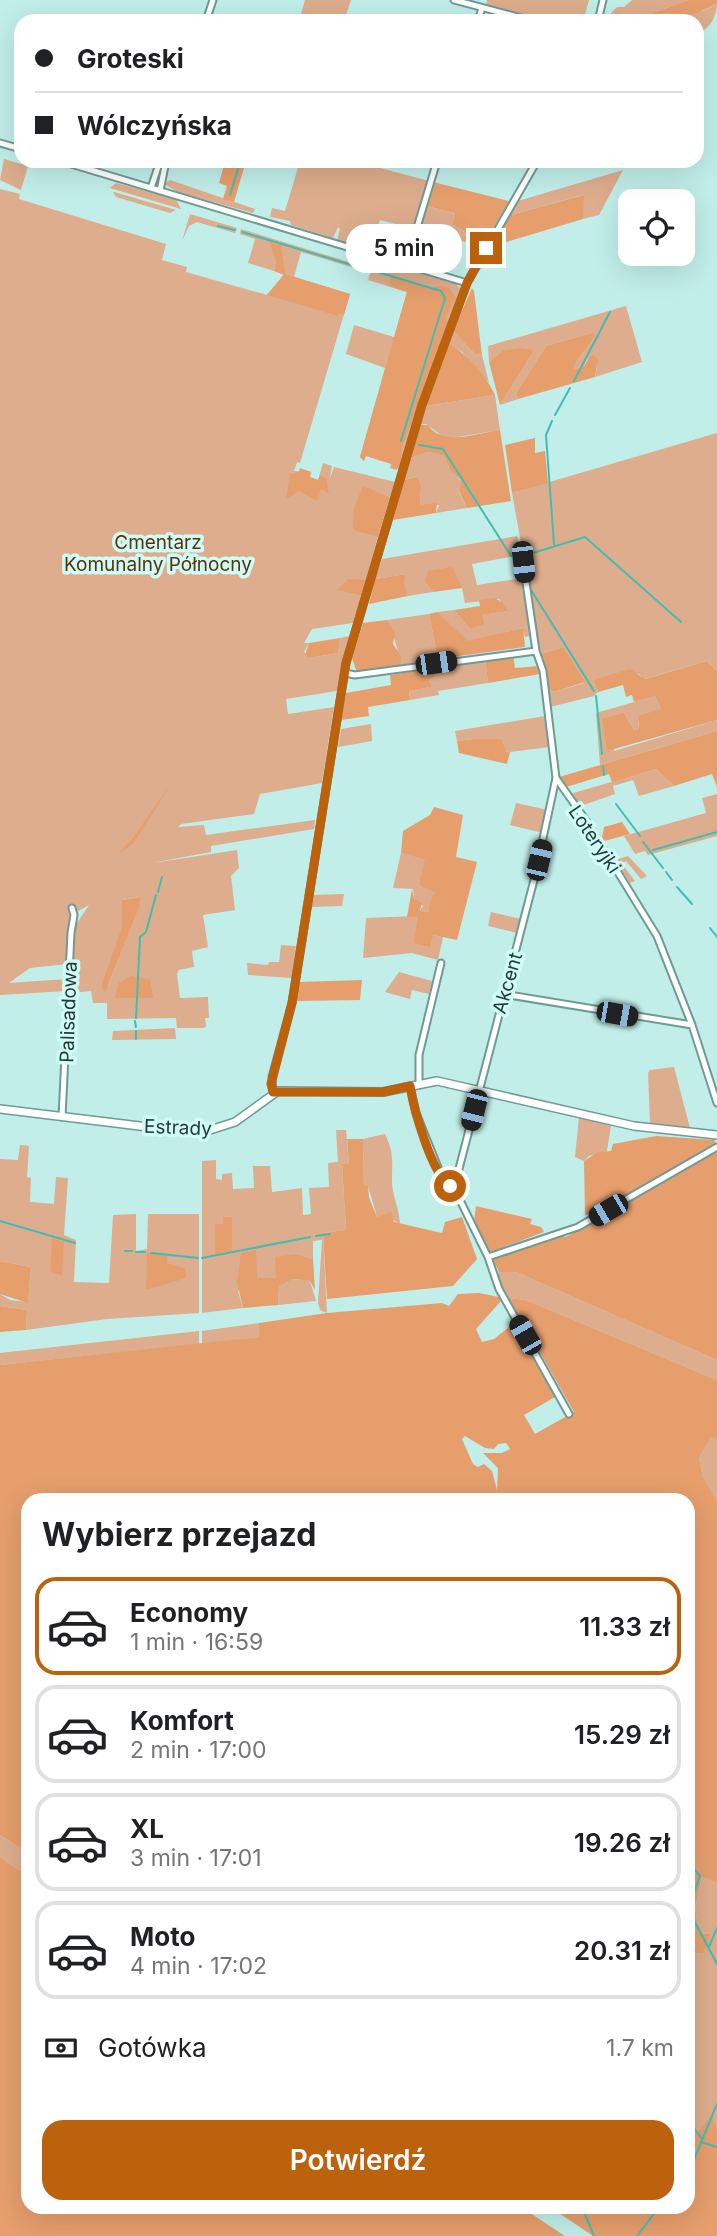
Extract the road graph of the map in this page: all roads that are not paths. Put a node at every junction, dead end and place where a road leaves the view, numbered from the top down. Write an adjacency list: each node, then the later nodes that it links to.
1 (454, 0): 2 (street)
2 (482, 8): 3 (street); 4 (street)
3 (480, 14)
4 (506, 14)
5 (84, 168): 10 (street)
6 (157, 168): 10 (street)
7 (165, 168): 11 (street)
8 (435, 168): 12 (street)
9 (533, 168): 13 (street)
10 (150, 188): 11 (street)
11 (160, 191): 12 (street)
12 (407, 264): 13 (street)
13 (467, 283): 16 (street)
14 (523, 562): 15 (street, Loteryjki)
15 (536, 651): 16 (street); 17 (street, Loteryjki)
16 (345, 673): 25 (street)
17 (556, 778): 20 (street, Akcent); 21 (street, Loteryjki)
18 (72, 908): 28 (street, Palisadowa)
19 (441, 963): 22 (street)
20 (503, 994): 21 (street); 24 (street, Akcent)
21 (692, 1025): 26 (street, Loteryjki)
22 (419, 1083): 23 (main road); 24 (main road)
23 (410, 1086): 25 (main road); 31 (street)
24 (478, 1090): 29 (main road); 31 (street, Akcent)
25 (273, 1092): 28 (main road, Estrady)
26 (717, 1103)
27 (0, 1109): 28 (main road, Estrady)
28 (62, 1117)
29 (717, 1135)
30 (717, 1147): 32 (street)
31 (454, 1188): 32 (street)
32 (488, 1257): 33 (street)
33 (569, 1413)

